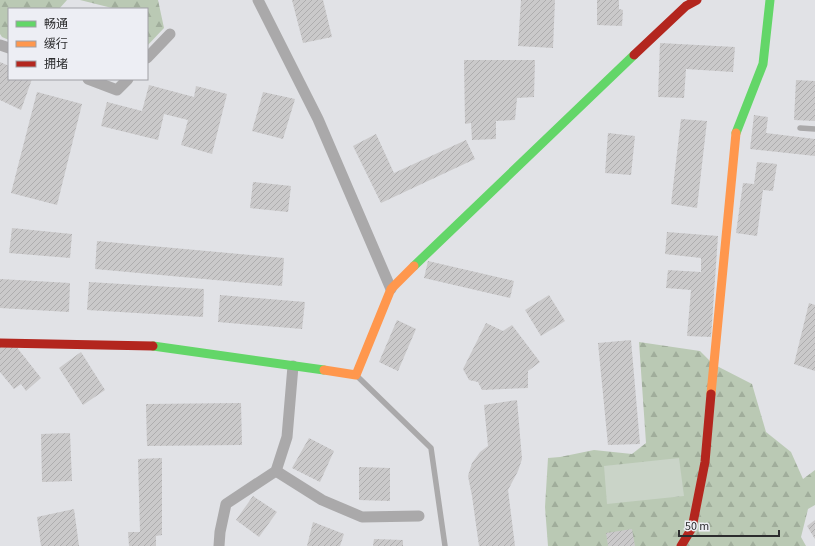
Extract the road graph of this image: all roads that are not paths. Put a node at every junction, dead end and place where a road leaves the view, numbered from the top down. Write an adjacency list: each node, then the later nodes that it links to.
1 (258, 0): 10 (street)
2 (697, 0): 10 (street)
3 (770, 0): 18 (street)
4 (170, 34): 5 (street)
5 (148, 57)
6 (91, 80): 7 (street)
7 (127, 80)
8 (800, 128): 9 (lane)
9 (815, 130)
10 (391, 289): 13 (street)
11 (0, 343): 12 (street)
12 (293, 366): 13 (street); 14 (street)
13 (356, 375): 17 (lane)
14 (276, 471): 15 (street); 16 (street)
15 (419, 516)
16 (220, 546)
17 (445, 546)
18 (681, 546)

